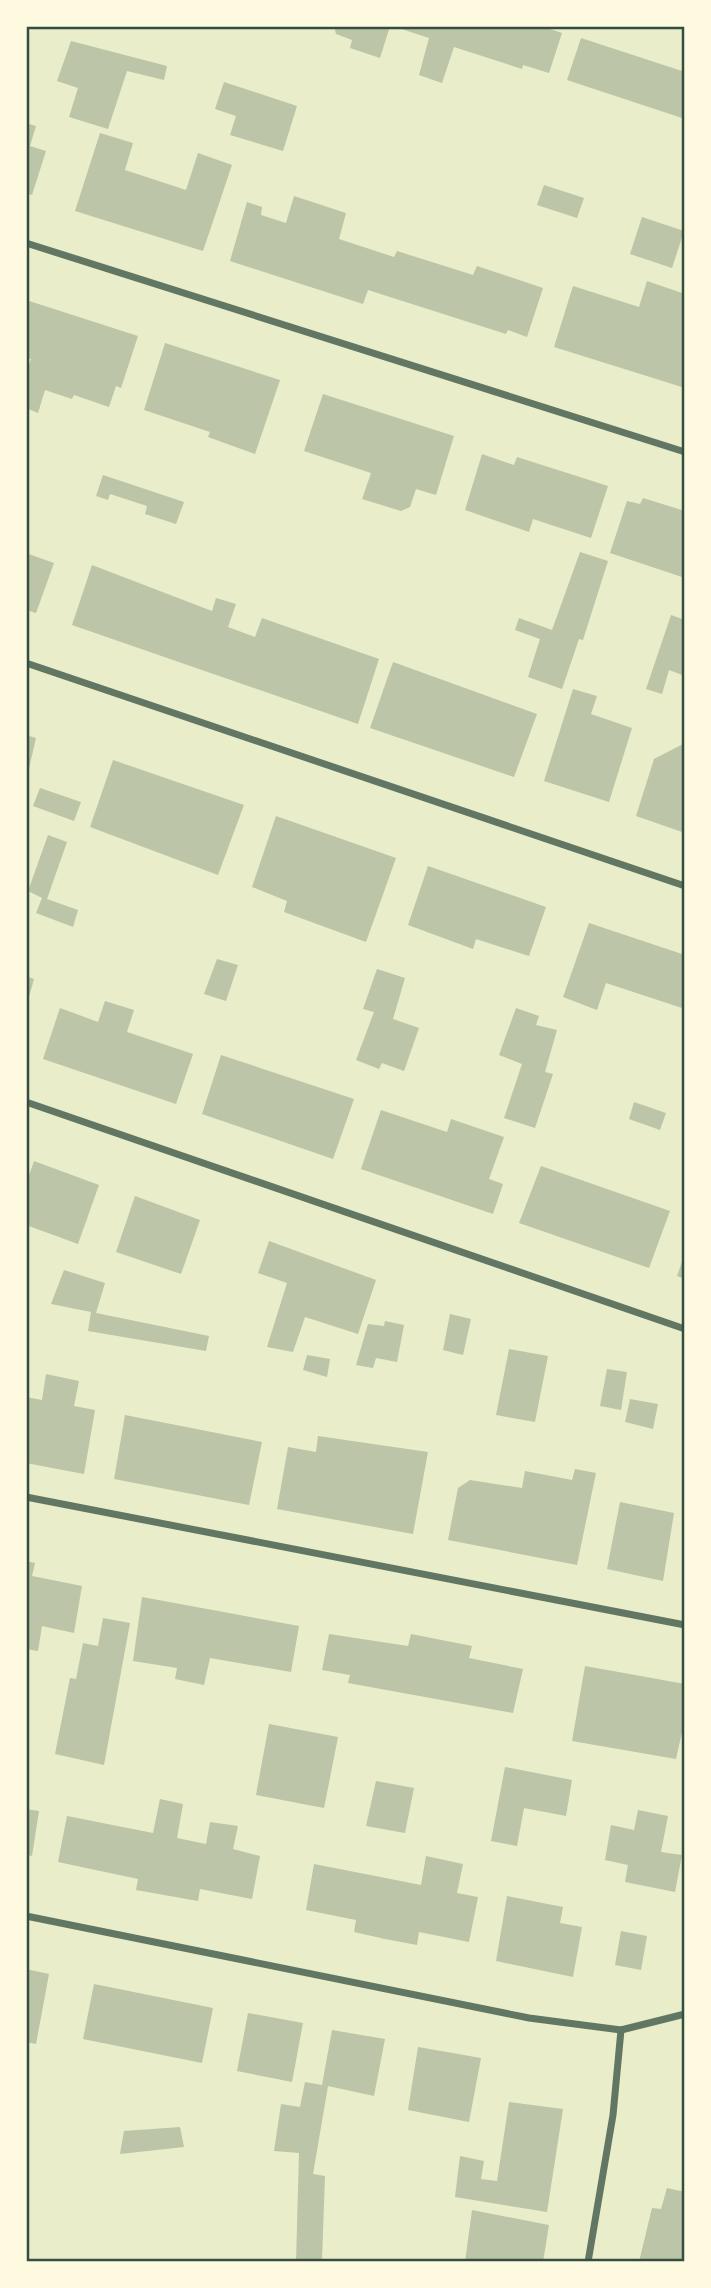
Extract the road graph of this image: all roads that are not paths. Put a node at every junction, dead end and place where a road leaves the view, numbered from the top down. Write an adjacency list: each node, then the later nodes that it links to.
1 (26, 243): 2 (street)
2 (685, 453)
3 (26, 663): 4 (street)
4 (685, 886)
5 (26, 1102): 6 (street)
6 (685, 1329)
7 (26, 1497): 8 (street)
8 (685, 1625)
9 (26, 1916): 11 (street)
10 (685, 2014): 11 (street)
11 (621, 2030): 12 (street)
12 (588, 2262)

